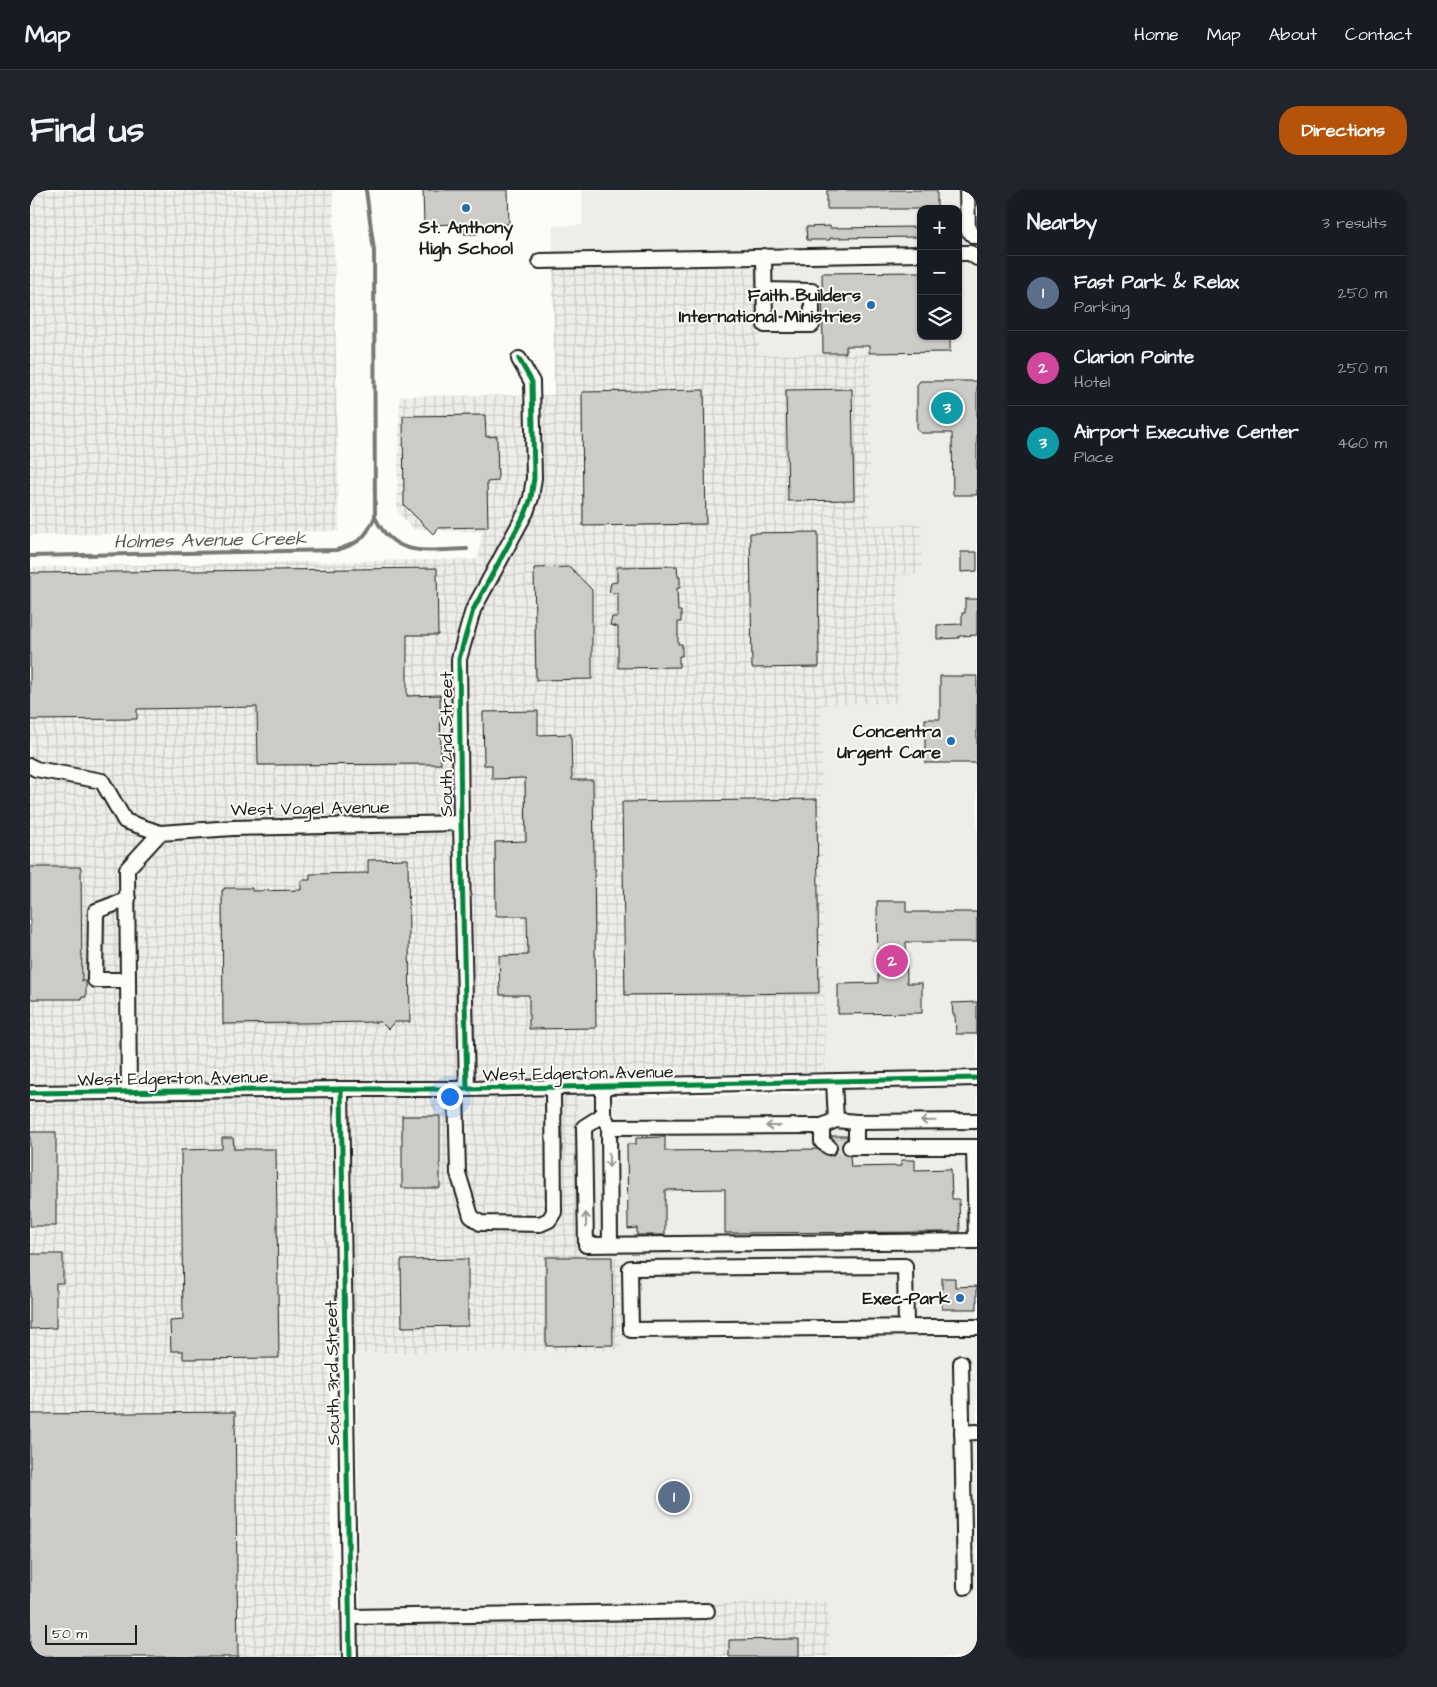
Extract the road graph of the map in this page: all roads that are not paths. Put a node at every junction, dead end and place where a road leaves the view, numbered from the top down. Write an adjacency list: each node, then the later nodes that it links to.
1 (967, 190): 2 (street)
2 (977, 236)
3 (917, 254): 4 (street)
4 (764, 256): 5 (street); 6 (street)
5 (540, 261)
6 (765, 290)
7 (519, 359): 9 (street, South 2nd Street)
8 (30, 766): 10 (street)
9 (461, 823): 10 (street, West Vogel Avenue); 18 (street, South 2nd Street)
10 (160, 833): 11 (street)
11 (128, 899): 12 (street); 12 (street)
12 (128, 980): 19 (street)
13 (977, 1078): 14 (street, West Edgerton Avenue)
14 (834, 1082): 15 (street, West Edgerton Avenue); 21 (street)
15 (603, 1086): 16 (street, West Edgerton Avenue); 23 (street)
16 (553, 1088): 18 (street, West Edgerton Avenue); 18 (street, South 2nd Street)
17 (341, 1089): 18 (street, West Edgerton Avenue); 19 (street, West Edgerton Avenue); 37 (street, South 3rd Street)
18 (461, 1089)
19 (129, 1092): 20 (street, West Edgerton Avenue)
20 (30, 1094)
21 (836, 1120): 24 (street); 25 (street)
22 (977, 1120): 24 (street, one-way to 24)
23 (606, 1121): 25 (street, one-way to 23); 29 (street, one-way to 29); 29 (street, one-way to 23)
24 (856, 1122): 27 (street)
25 (822, 1126): 26 (street)
26 (828, 1147)
27 (975, 1147): 28 (street)
28 (976, 1241): 29 (street)
29 (610, 1244)
30 (906, 1327): 30 (street); 31 (street)
31 (977, 1327)
32 (961, 1363): 33 (street)
33 (962, 1432): 34 (street); 35 (street)
34 (977, 1432)
35 (965, 1587)
36 (707, 1611): 37 (street)
37 (350, 1617): 38 (street, South 3rd Street)
38 (350, 1657)

